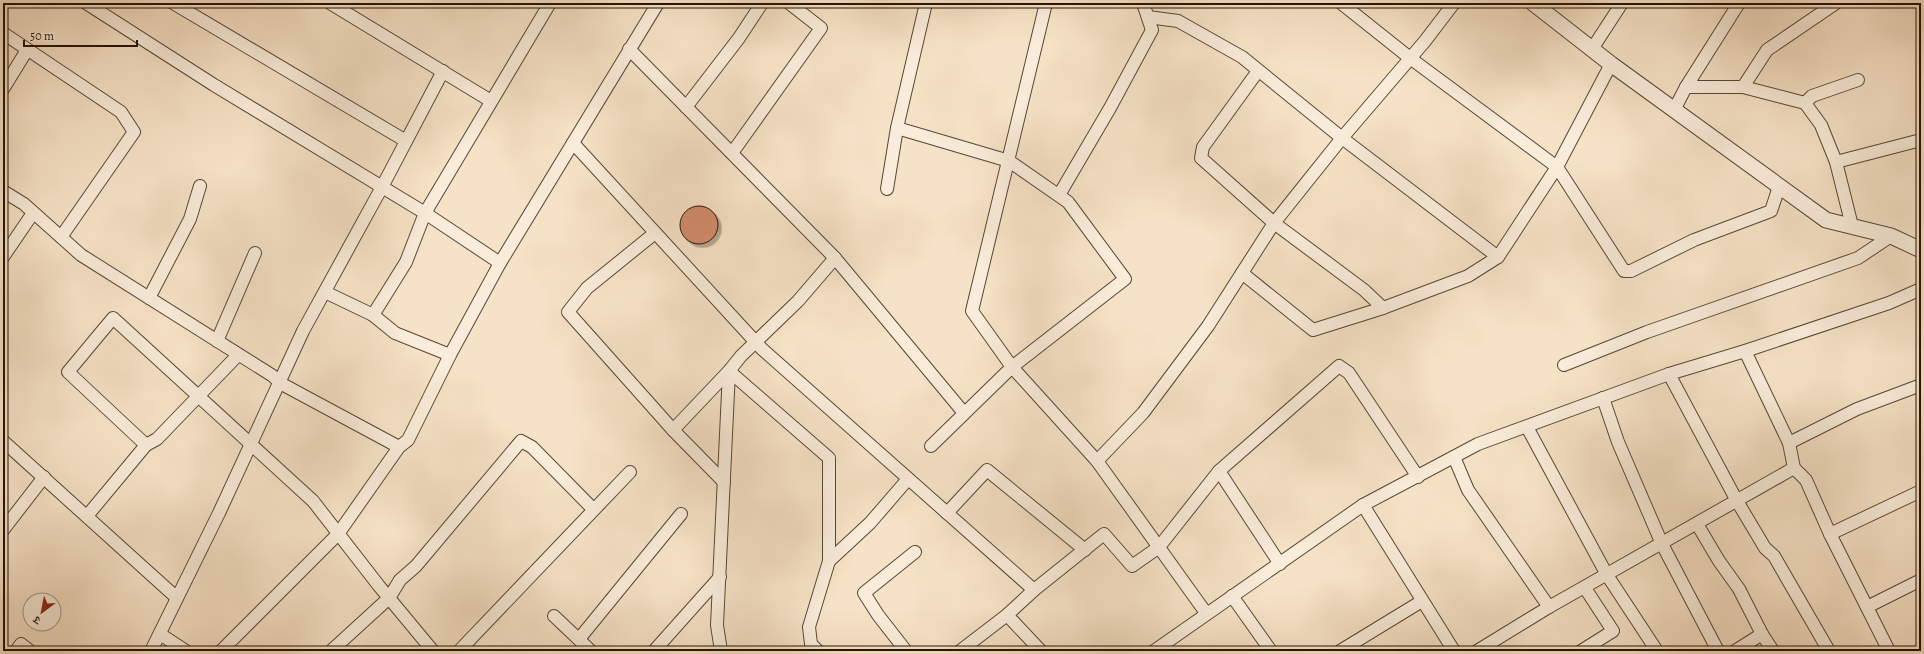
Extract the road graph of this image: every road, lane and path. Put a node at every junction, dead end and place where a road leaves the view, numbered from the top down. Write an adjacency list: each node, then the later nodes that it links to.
1 (86, 3): 44 (street)
2 (174, 3): 37 (street)
3 (330, 3): 24 (street)
4 (550, 3): 30 (street)
5 (658, 3): 19 (street)
6 (762, 3): 32 (street)
7 (790, 3): 39 (street)
8 (926, 3): 34 (street)
9 (1046, 3): 40 (street)
10 (1143, 3): 17 (street)
11 (1341, 3): 22 (street)
12 (1454, 3): 22 (street)
13 (1533, 3): 20 (street)
14 (1622, 3): 20 (street)
15 (1739, 3): 27 (street)
16 (1836, 3): 28 (street)
17 (1148, 17): 25 (street); 48 (street)
18 (3, 33): 21 (street)
19 (630, 49): 32 (street); 38 (street)
20 (1592, 49): 23 (street)
21 (27, 50): 29 (street); 55 (street)
22 (1410, 58): 35 (street); 42 (street)
23 (1611, 64): 33 (street); 42 (street)
24 (442, 71): 30 (street); 37 (street)
25 (1258, 71): 35 (street); 51 (street)
26 (1858, 80): 31 (street)
27 (1686, 87): 28 (street); 33 (street)
28 (1743, 87): 31 (street)
29 (3, 89)
30 (492, 101): 50 (street)
31 (1805, 103): 41 (street)
32 (686, 107): 39 (street)
33 (1674, 110): 45 (street)
34 (897, 128): 40 (street); 46 (street)
35 (1342, 138): 51 (street); 59 (street)
36 (1921, 140): 41 (street)
37 (406, 141): 44 (street)
38 (573, 143): 53 (street); 61 (street)
39 (732, 153): 60 (street)
40 (1009, 161): 48 (street); 74 (street)
41 (1836, 162): 52 (street)
42 (1557, 167): 45 (street); 59 (street)
43 (200, 186): 65 (street)
44 (382, 187): 50 (street); 64 (street)
45 (1779, 187): 52 (street)
46 (887, 189)
47 (3, 191): 49 (street)
48 (1059, 195): 74 (street)
49 (33, 212): 55 (street); 58 (street)
50 (425, 213): 61 (street); 67 (street)
51 (1274, 223): 62 (street); 66 (street)
52 (1852, 226): 54 (street)
53 (655, 233): 69 (street); 83 (street)
54 (1891, 236): 56 (street); 73 (street)
55 (61, 237): 65 (street)
56 (1921, 250)
57 (255, 253): 68 (street)
58 (3, 257)
59 (1498, 257): 66 (street)
60 (835, 258): 69 (street); 81 (street)
61 (500, 263): 72 (street)
62 (1242, 273): 66 (street); 91 (street)
63 (1921, 289): 70 (street)
64 (325, 292): 67 (street); 77 (street)
65 (149, 298): 68 (street)
66 (1383, 308)
67 (373, 315): 72 (street)
68 (217, 341): 71 (street)
69 (756, 342): 75 (street); 97 (street)
70 (1745, 351): 76 (street); 85 (street)
71 (238, 355): 77 (street); 79 (street)
72 (450, 355): 89 (street)
73 (1564, 365)
74 (1012, 367): 81 (street); 91 (street)
75 (729, 371): 83 (street); 98 (street); 114 (street)
76 (1669, 374): 80 (street); 100 (street)
77 (280, 383): 87 (street); 89 (street)
78 (1921, 385): 85 (street)
79 (198, 396): 86 (street); 86 (street); 87 (street)
80 (1602, 398): 82 (street); 110 (street)
81 (964, 413): 88 (street)
82 (1527, 427): 90 (street); 116 (street)
83 (673, 430): 98 (street)
84 (3, 441): 95 (street)
85 (1790, 443): 92 (street)
86 (146, 445): 105 (street)
87 (251, 445): 108 (street); 122 (street)
88 (931, 446)
89 (399, 447): 108 (street)
90 (1454, 457): 96 (street); 125 (street)
91 (1097, 461): 111 (street)
92 (1794, 468): 100 (street); 109 (street)
93 (1219, 471): 96 (street); 111 (street); 115 (street)
94 (630, 472): 102 (street)
95 (44, 477): 105 (street); 107 (street)
96 (1418, 477): 101 (street)
97 (908, 479): 103 (street); 114 (street)
98 (724, 482): 117 (street)
99 (1921, 491): 109 (street)
100 (1737, 501): 106 (street); 158 (street)
101 (1363, 505): 115 (street); 124 (street)
102 (593, 509): 123 (street); 140 (street)
103 (947, 513): 112 (street); 120 (street)
104 (681, 514): 132 (street)
105 (86, 516): 122 (street)
106 (1697, 524): 110 (street); 131 (street)
107 (3, 530)
108 (338, 534): 123 (street); 137 (street)
109 (1830, 534): 126 (street)
110 (1662, 544): 116 (street); 155 (street)
111 (1159, 547): 112 (street); 127 (street)
112 (1085, 550): 120 (street)
113 (915, 552): 145 (street)
114 (829, 561): 144 (street)
115 (1280, 564): 121 (street)
116 (1607, 575): 119 (street); 154 (street)
117 (720, 577): 142 (street); 143 (street)
118 (1921, 580): 126 (street)
119 (1585, 588): 125 (street); 153 (street)
120 (1034, 590): 128 (street)
121 (1232, 596): 127 (street); 149 (street)
122 (177, 598): 130 (street)
123 (389, 598): 138 (street); 139 (street)
124 (1422, 601): 150 (street); 151 (street)
125 (1549, 607): 152 (street)
126 (1867, 607): 159 (street)
127 (1206, 613): 148 (street)
128 (1007, 615): 146 (street); 147 (street)
129 (554, 616): 132 (street)
130 (160, 634): 135 (street); 136 (street)
131 (1762, 634): 156 (street); 157 (street)
132 (579, 639): 141 (street)
133 (16, 651): 134 (street)
134 (30, 651)
135 (151, 651)
136 (186, 651)
137 (221, 651)
138 (331, 651)
139 (433, 651)
140 (459, 651)
141 (591, 651)
142 (654, 651)
143 (720, 651)
144 (818, 651)
145 (906, 651)
146 (960, 651)
147 (1041, 651)
148 (1154, 651)
149 (1271, 651)
150 (1340, 651)
151 (1454, 651)
152 (1477, 651)
153 (1581, 651)
154 (1657, 651)
155 (1718, 651)
156 (1736, 651)
157 (1773, 651)
158 (1829, 651)
159 (1890, 651)

